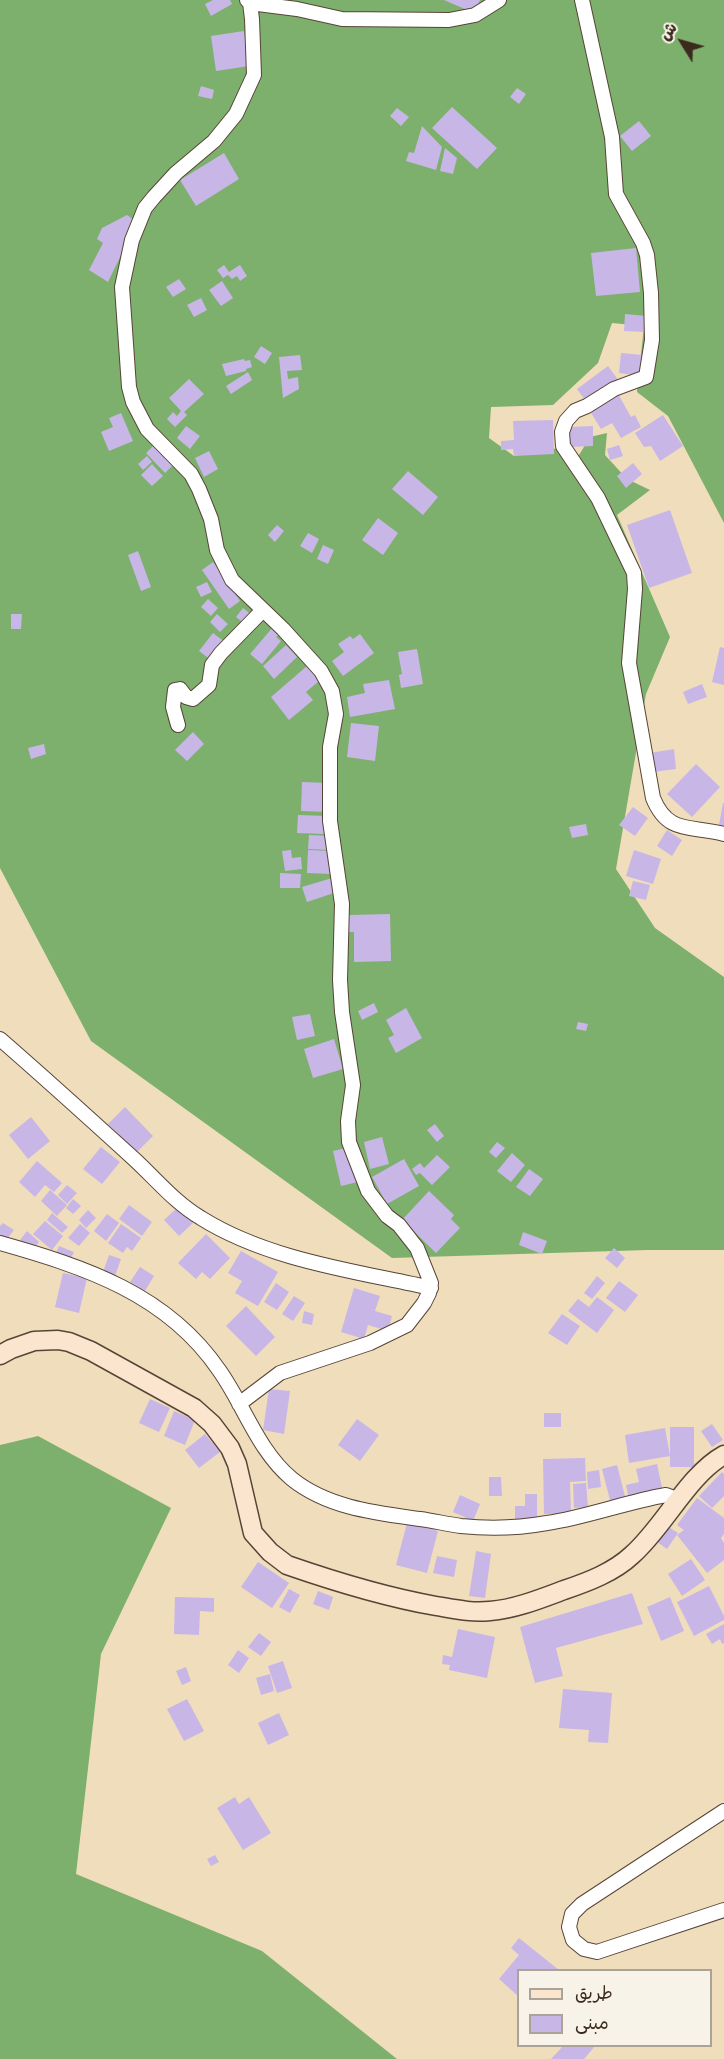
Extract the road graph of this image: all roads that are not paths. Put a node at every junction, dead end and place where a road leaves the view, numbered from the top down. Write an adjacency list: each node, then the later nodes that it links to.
1 (499, 0): 3 (street)
2 (582, 0): 6 (street)
3 (249, 2): 4 (street)
4 (263, 610): 5 (street); 9 (street)
5 (178, 725)
6 (724, 834)
7 (0, 1039): 9 (street)
8 (0, 1244): 11 (street)
9 (431, 1288): 11 (street)
10 (0, 1355): 13 (main road)
11 (239, 1404): 13 (street)
12 (724, 1455): 13 (main road)
13 (679, 1500)
14 (724, 1811): 15 (street)
15 (724, 1910)

